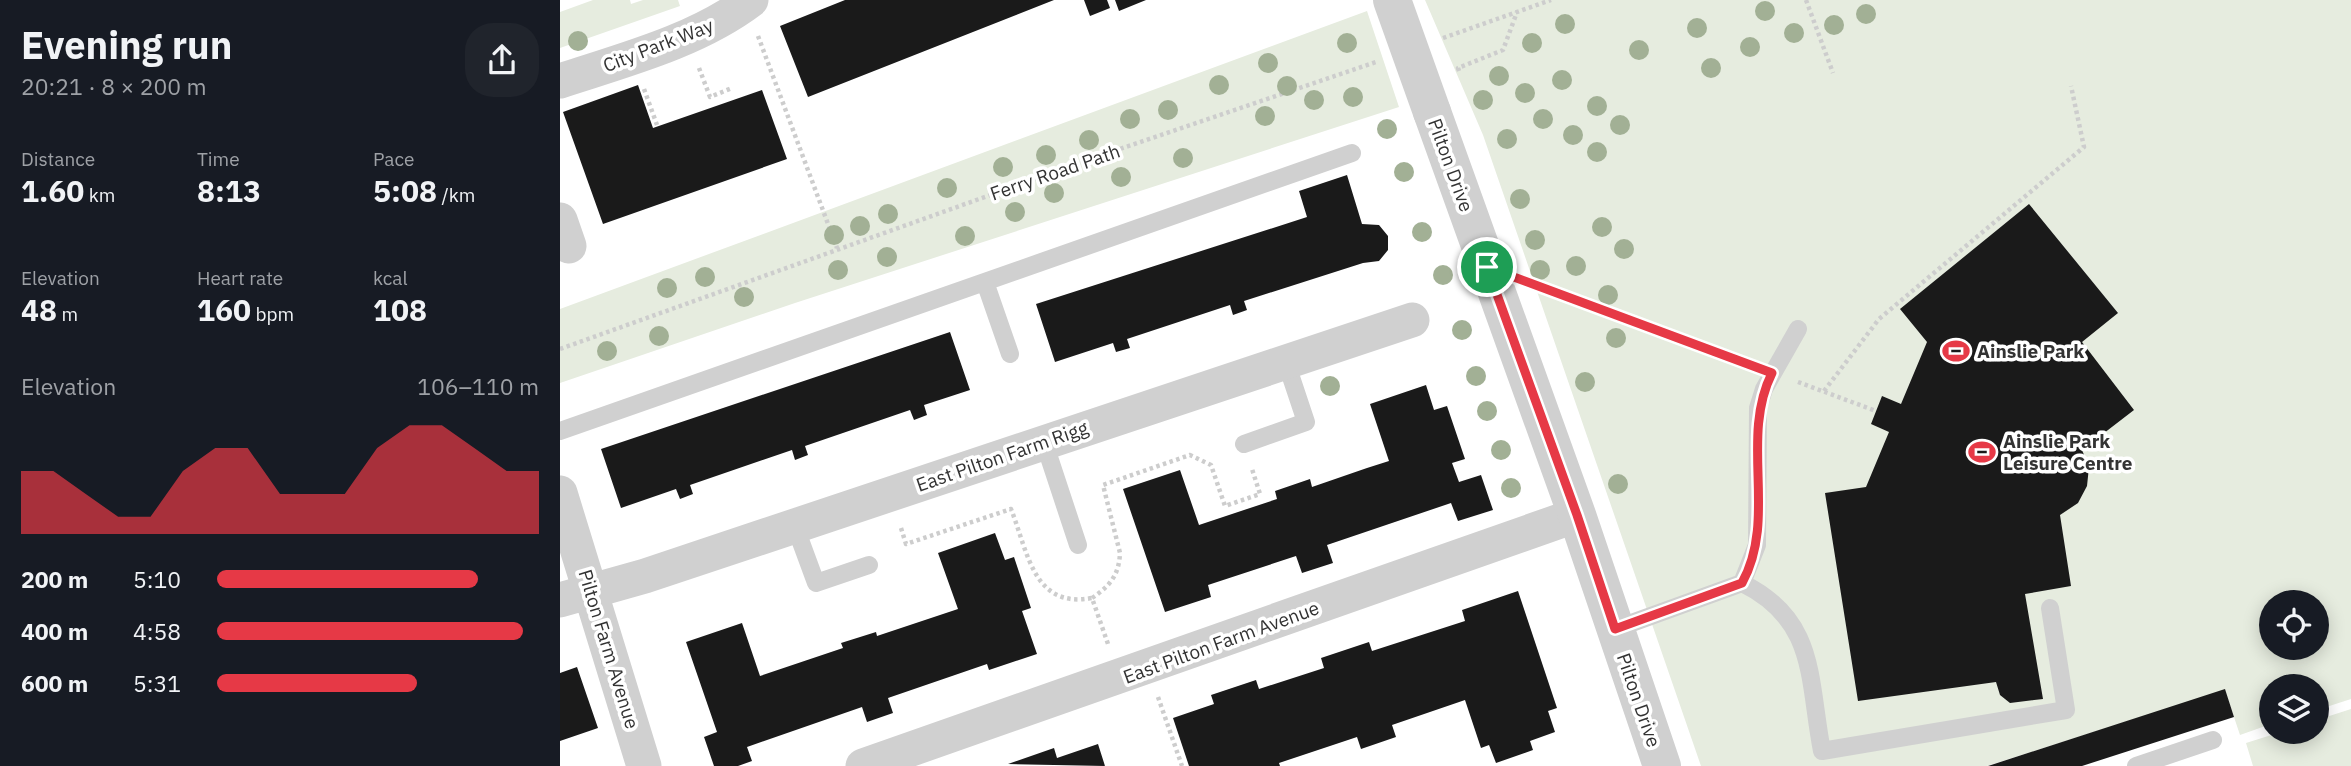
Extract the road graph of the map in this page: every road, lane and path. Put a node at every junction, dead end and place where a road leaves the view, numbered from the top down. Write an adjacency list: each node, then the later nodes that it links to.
1 (1392, 0): 13 (street, Pilton Drive, bridge)
2 (1551, 0): 5 (path)
3 (1806, 0): 9 (path)
4 (749, 2): 6 (street, City Park Way); 15 (path)
5 (1518, 12): 7 (path); 13 (path)
6 (687, 34): 10 (street, City Park Way); 12 (path)
7 (1440, 39)
8 (1388, 57): 15 (path, Ferry Road Path)
9 (1833, 74)
10 (560, 81)
11 (2071, 86): 24 (path)
12 (732, 88)
13 (1432, 112): 16 (street, Pilton Drive)
14 (1352, 153): 17 (lane)
15 (837, 248): 20 (path, Ferry Road Path)
16 (1487, 267): 23 (path); 31 (street, Pilton Drive)
17 (985, 282): 21 (lane); 26 (lane)
18 (1412, 320): 22 (street, East Pilton Farm Rigg)
19 (1798, 330): 23 (lane)
20 (560, 349)
21 (1010, 354)
22 (1286, 362): 27 (street, East Pilton Farm Rigg); 28 (lane)
23 (1772, 373): 24 (path); 35 (lane)
24 (1824, 391): 25 (path)
25 (1877, 411)
26 (560, 431)
27 (1044, 442): 30 (street, East Pilton Farm Rigg); 33 (lane)
28 (1244, 444): 37 (path)
29 (560, 493): 36 (street, Pilton Farm Avenue)
30 (890, 494): 32 (street, East Pilton Farm Rigg); 37 (path)
31 (1577, 515): 39 (street, Pilton Drive); 40 (street, East Pilton Farm Avenue)
32 (795, 526): 34 (lane); 36 (street, East Pilton Farm Rigg)
33 (1078, 545)
34 (869, 565)
35 (1742, 583): 38 (lane); 39 (lane)
36 (576, 596): 42 (street, Pilton Farm Avenue)
37 (1092, 598): 40 (path)
38 (2050, 608)
39 (1615, 629): 45 (street, Pilton Drive)
40 (1134, 673): 43 (street, East Pilton Farm Avenue); 44 (path)
41 (2213, 740): 46 (lane)
42 (644, 766)
43 (863, 766)
44 (1182, 766)
45 (1662, 766)
46 (2136, 766)

